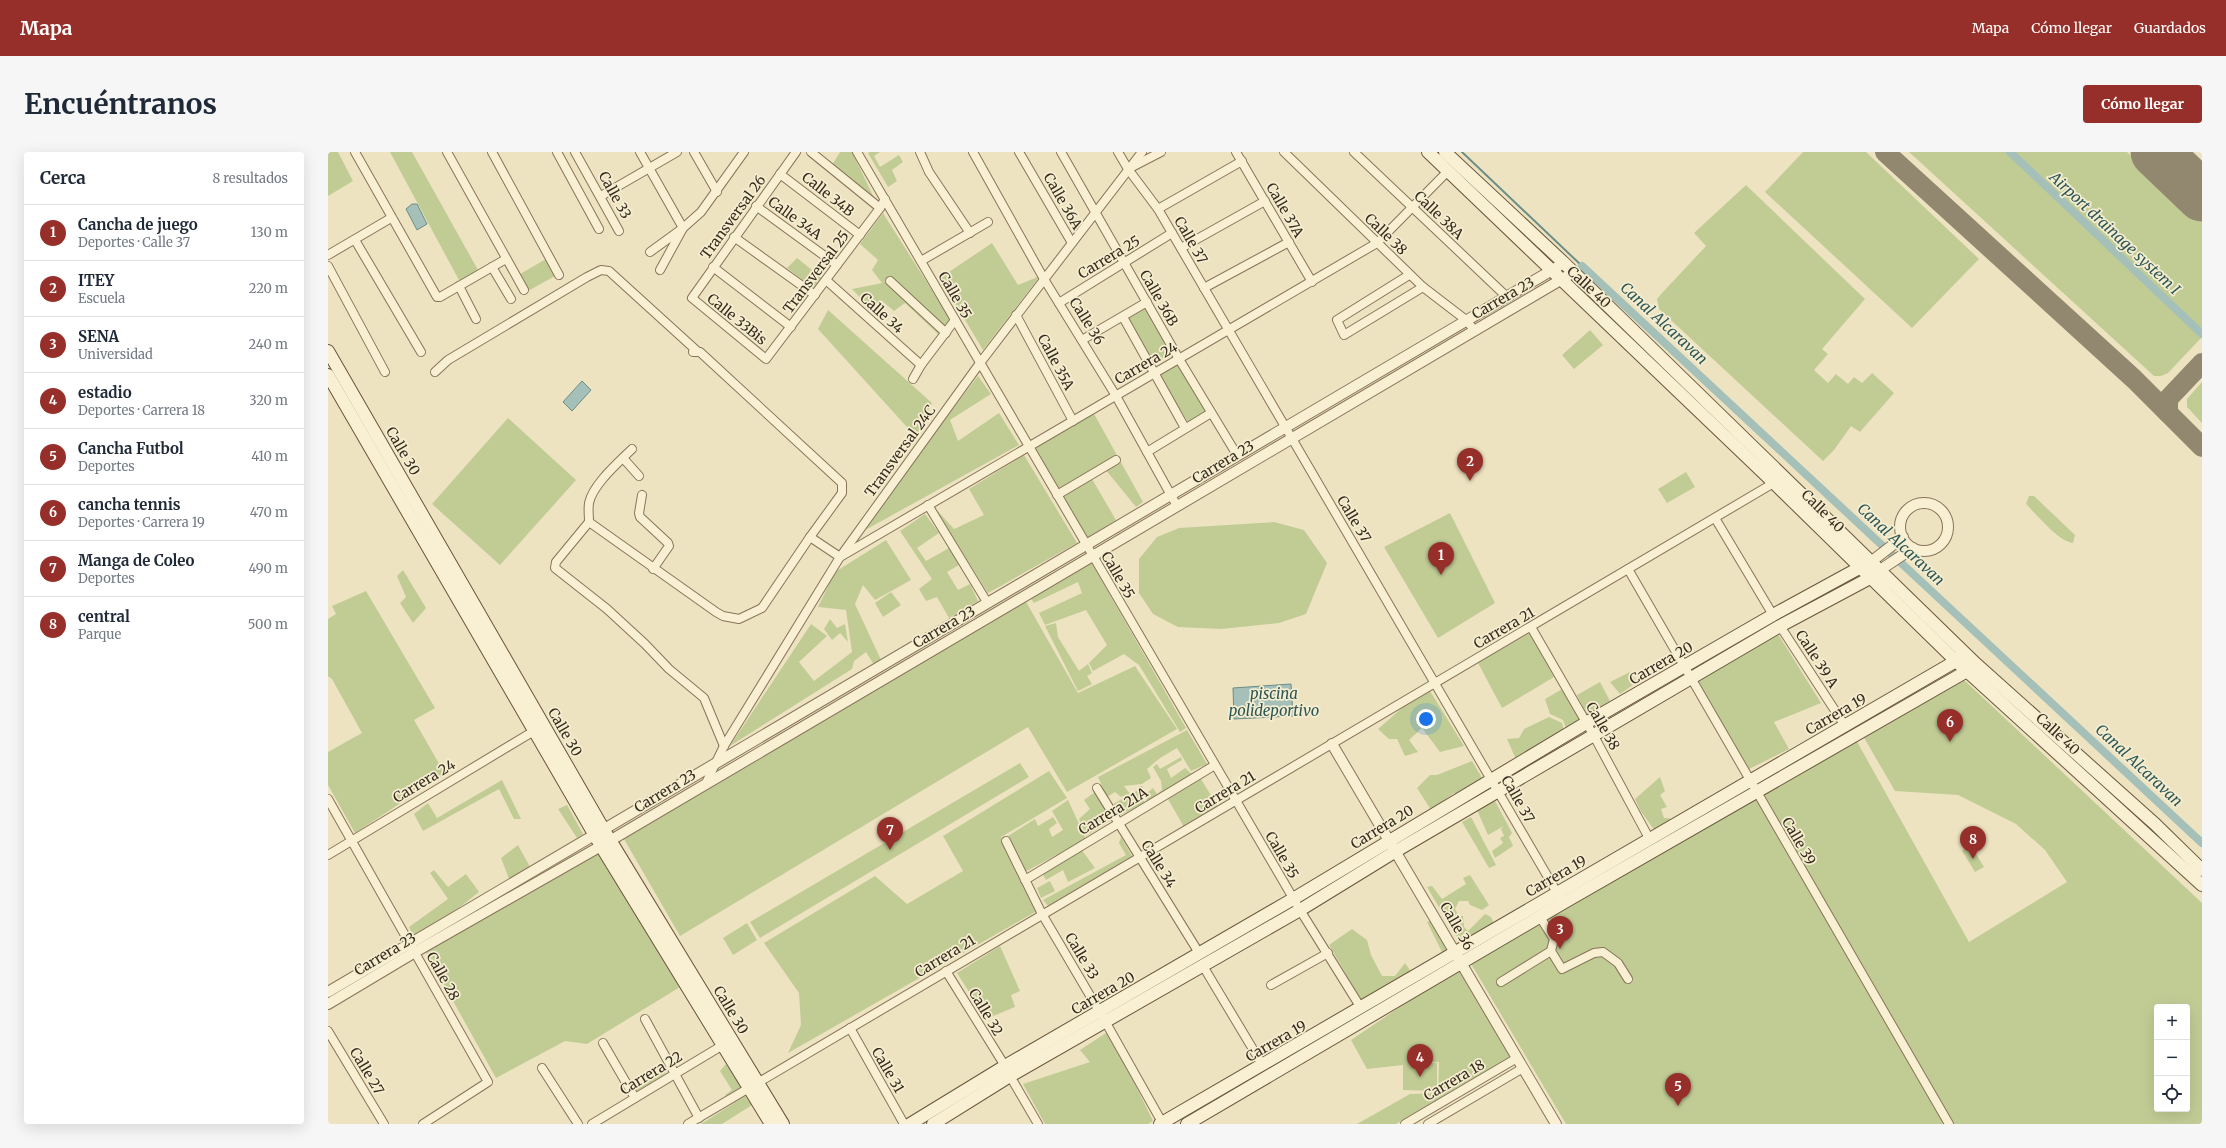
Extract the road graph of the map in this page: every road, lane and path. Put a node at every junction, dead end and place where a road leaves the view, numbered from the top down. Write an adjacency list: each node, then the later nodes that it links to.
1 (355, 152): 39 (street)
2 (447, 152): 55 (street)
3 (492, 152): 66 (street)
4 (557, 152): 42 (street)
5 (576, 152): 31 (street, Calle 33)
6 (640, 152): 26 (street)
7 (677, 152): 26 (street)
8 (694, 152): 30 (street)
9 (744, 152): 30 (street)
10 (796, 152): 29 (street, Transversal 26)
11 (811, 152): 35 (street)
12 (857, 152): 32 (street, Calle 35)
13 (920, 152): 44 (street)
14 (973, 152): 68 (street, Calle 36)
15 (1019, 152): 50 (street, Calle 36A)
16 (1061, 152): 38 (street, Calle 36B)
17 (1118, 152): 27 (street, Calle 37)
18 (1142, 152): 27 (street, Transversal 24C)
19 (1161, 152): 27 (street)
20 (1236, 152): 25 (street, Calle 37A)
21 (1354, 152): 36 (street, Calle 38A)
22 (1428, 152): 28 (main road, Calle 40)
23 (1445, 152): 57 (main road, Calle 40)
24 (1288, 154): 51 (street, Calle 38)
25 (1242, 161): 33 (street, Calle 37A); 37 (street)
26 (648, 167): 31 (street); 41 (street)
27 (1128, 169): 37 (street, Calle 37); 38 (street, Transversal 24C)
28 (1448, 171): 36 (street, Carrera 24); 64 (main road, Calle 40)
29 (780, 174): 34 (street, Transversal 26); 46 (street, Calle 34B)
30 (717, 192): 41 (street)
31 (600, 196): 43 (street, Calle 33)
32 (885, 199): 35 (street, Transversal 25); 56 (street, Calle 35)
33 (1265, 201): 49 (street, Calle 37A); 52 (street)
34 (756, 206): 47 (street, Transversal 26); 60 (street, Calle 34A)
35 (880, 208): 46 (street, Transversal 25)
36 (1414, 208): 51 (street, Carrera 24); 78 (street, Calle 38A)
37 (1158, 209): 45 (street, Calle 37)
38 (1095, 213): 50 (street, Transversal 24C); 58 (street, Calle 36B)
39 (391, 218): 48 (street); 73 (street)
40 (988, 222): 44 (street)
41 (683, 228): 53 (street); 63 (street)
42 (598, 229)
43 (619, 231)
44 (970, 233): 56 (street)
45 (1172, 234): 52 (street, Calle 37); 58 (street, Carrera 25)
46 (860, 235): 60 (street, Transversal 25)
47 (734, 237): 62 (street, Transversal 26); 77 (street)
48 (355, 240): 54 (street); 94 (street)
49 (1289, 242): 72 (street, Calle 37A); 74 (street)
50 (1072, 243): 68 (street, Transversal 24C)
51 (1377, 244): 67 (street, Calle 38); 72 (street, Carrera 24)
52 (1180, 248): 74 (street, Calle 37)
53 (650, 252)
54 (328, 255)
55 (506, 259): 61 (street); 76 (street)
56 (921, 261): 86 (street, Calle 35)
57 (1564, 263): 64 (street, Carrera 23); 65 (main road, Calle 40)
58 (1124, 264): 81 (street, Calle 36B); 82 (street, Carrera 25)
59 (328, 266): 99 (street)
60 (837, 266): 69 (street, Transversal 25)
61 (492, 267): 73 (street); 80 (street)
62 (713, 267): 79 (street, Transversal 26); 88 (street)
63 (660, 270)
64 (1550, 271): 70 (main road, Calle 40); 78 (street, Carrera 23)
65 (1574, 272): 70 (street, Carrera 23); 117 (main road, Calle 40)
66 (559, 275)
67 (1410, 275): 75 (street, Calle 38); 75 (street)
68 (1044, 279): 82 (street, Calle 36); 83 (street, Transversal 24C)
69 (826, 280): 77 (street, Transversal 25); 98 (street, Calle 34)
70 (1560, 280): 90 (street, Carrera 23); 117 (main road, Calle 40)
71 (890, 281): 91 (street)
72 (1312, 282): 89 (street, Carrera 24)
73 (459, 286): 85 (street)
74 (1204, 288): 89 (street, Calle 37)
75 (1423, 288): 87 (street, Calle 38)
76 (524, 290)
77 (815, 295): 88 (street, Transversal 25)
78 (1506, 297): 87 (street, Carrera 23)
79 (692, 298): 95 (street, Calle 33Bis)
80 (511, 299)
81 (1147, 302): 84 (street); 96 (street, Calle 36B)
82 (1059, 303): 92 (street, Calle 36)
83 (1016, 315): 97 (street, Transversal 24C); 106 (street, Calle 35A)
84 (1123, 317): 92 (street); 101 (street)
85 (476, 319)
86 (955, 320): 91 (street); 97 (street, Calle 35)
87 (1466, 320): 90 (street, Calle 38); 107 (street, Carrera 23)
88 (791, 327): 95 (street, Transversal 25)
89 (1228, 330): 96 (street, Carrera 24); 107 (street, Calle 37)
90 (1475, 331): 109 (street, Carrera 23)
91 (946, 333): 98 (street)
92 (1082, 340): 104 (street, Calle 36)
93 (328, 351): 162 (main road, Calle 30)
94 (421, 352)
95 (766, 359)
96 (1179, 359): 101 (street, Carrera 24); 105 (street, Calle 36B)
97 (980, 363): 110 (street, Calle 35); 130 (street, Transversal 24C)
98 (921, 365): 103 (street)
99 (386, 372)
100 (434, 372): 125 (street)
101 (1155, 373): 104 (street, Carrera 24); 108 (street)
102 (328, 375): 148 (main road, Calle 30)
103 (913, 379)
104 (1116, 396): 106 (street, Carrera 24); 112 (street, Calle 36)
105 (1211, 413): 108 (street); 113 (street, Calle 36B)
106 (1073, 421): 110 (street, Carrera 24)
107 (1284, 427): 109 (street, Calle 37); 113 (street, Carrera 23)
108 (1185, 428): 112 (street)
109 (1291, 438): 122 (street, Carrera 23); 145 (street, Calle 37)
110 (1028, 447): 120 (street, Calle 35); 121 (street, Carrera 24)
111 (632, 449): 114 (street)
112 (1147, 452): 118 (street, Calle 36)
113 (1238, 455): 118 (street, Carrera 23)
114 (623, 458): 116 (street); 124 (street)
115 (1116, 460): 120 (street)
116 (639, 476)
117 (1778, 479): 123 (street, Carrera 21); 131 (main road, Calle 40); 132 (main road, Calle 40)
118 (1171, 494): 122 (street, Calle 36); 127 (street, Carrera 23)
119 (642, 495): 134 (street)
120 (1057, 495): 127 (street, Calle 35)
121 (928, 505): 130 (street, Carrera 24); 137 (street)
122 (1177, 506): 129 (street, Carrera 23)
123 (1715, 518): 135 (street, Carrera 21); 138 (street)
124 (589, 522): 134 (street); 151 (street)
125 (810, 537): 130 (street); 134 (street)
126 (1903, 537): 128 (street); 128 (street); 131 (street)
127 (1085, 545): 129 (street, Calle 35); 137 (street, Carrera 23)
128 (1913, 548): 133 (street)
129 (1092, 556): 153 (street, Calle 35); 155 (street, Carrera 23)
130 (840, 557): 151 (street, Transversal 24C)
131 (1877, 558): 132 (main road, Carrera 20); 133 (main road, Calle 40)
132 (1860, 568): 136 (main road, Calle 40); 138 (main road, Carrera 20)
133 (1884, 568): 136 (main road, Carrera 20); 141 (main road, Calle 40)
134 (653, 569)
135 (1628, 569): 140 (street, Carrera 21); 142 (street, Calle 39)
136 (1870, 578): 139 (main road, Carrera 20); 141 (main road, Calle 40)
137 (987, 602): 152 (street, Carrera 23)
138 (1773, 615): 142 (main road, Carrera 20)
139 (1780, 626): 144 (main road, Carrera 20); 147 (street, Calle 39 A)
140 (1531, 627): 145 (street, Carrera 21); 146 (street, Calle 38)
141 (1961, 657): 143 (main road, Calle 40); 147 (main road, Carrera 19)
142 (1684, 667): 144 (street, Calle 39); 146 (main road, Carrera 20)
143 (1971, 667): 156 (main road, Carrera 19); 170 (main road, Calle 40); 172 (main road, Calle 40)
144 (1690, 678): 149 (main road, Carrera 20); 156 (street, Calle 39)
145 (1435, 683): 150 (street, Carrera 21); 154 (street, Calle 37)
146 (1586, 723): 149 (street, Calle 38); 154 (main road, Carrera 20)
147 (1845, 726): 156 (main road, Carrera 19)
148 (534, 731): 162 (main road, Calle 30); 163 (street, Carrera 24)
149 (1594, 736): 158 (main road, Carrera 20); 165 (street, Calle 38)
150 (1332, 744): 160 (street, Carrera 21); 164 (street, Calle 36)
151 (724, 746): 152 (street, Transversal 24C)
152 (716, 763): 155 (street, Transversal 24C); 162 (street, Carrera 23)
153 (1215, 765): 160 (street, Calle 35); 161 (street, Carrera 21A)
154 (1491, 779): 158 (street, Calle 37); 164 (main road, Carrera 20)
155 (706, 783): 162 (street, Carrera 23)
156 (1753, 787): 165 (main road, Carrera 19); 175 (main road, Carrera 19); 225 (street, Calle 39)
157 (1097, 788): 161 (street, Calle 34)
158 (1499, 792): 167 (main road, Carrera 20); 173 (street, Calle 37)
159 (328, 799): 163 (street, Calle 28)
160 (1236, 801): 169 (street, Carrera 21); 174 (street, Calle 35)
161 (1119, 823): 169 (street, Calle 34); 171 (street, Carrera 21A)
162 (602, 838): 179 (street, Carrera 23); 182 (street, Carrera 23); 199 (main road, Calle 30); 206 (main road, Calle 30)
163 (352, 840): 168 (street, Carrera 24); 179 (street, Calle 28)
164 (1389, 840): 167 (street, Calle 36); 174 (main road, Carrera 20)
165 (1650, 840): 173 (main road, Carrera 19)
166 (1006, 841): 171 (street, Calle 33)
167 (1396, 850): 176 (main road, Carrera 20); 180 (street, Calle 36)
168 (328, 855)
169 (1140, 857): 177 (street, Carrera 21); 183 (street, Calle 34)
170 (2202, 870)
171 (1025, 880): 177 (street, Calle 33)
172 (2202, 885)
173 (1557, 892): 175 (street, Calle 37); 180 (main road, Carrera 19)
174 (1293, 899): 176 (street, Calle 35); 183 (main road, Carrera 20)
175 (1563, 903): 178 (main road, Carrera 19)
176 (1300, 910): 184 (street, Calle 35); 186 (main road, Carrera 20)
177 (1042, 914): 187 (street, Carrera 21); 194 (street, Calle 33)
178 (1540, 917): 181 (street); 185 (main road, Carrera 19)
179 (409, 942): 182 (street, Calle 28); 191 (street, Carrera 23)
180 (1456, 951): 185 (street, Calle 36); 193 (main road, Carrera 19)
181 (1551, 951): 188 (street); 189 (street)
182 (415, 952): 192 (street, Carrera 23); 210 (street, Calle 28)
183 (1199, 953): 194 (main road, Carrera 20)
184 (1328, 953): 190 (street); 193 (street, Calle 35)
185 (1462, 962): 200 (street, Calle 36); 221 (main road, Carrera 19)
186 (1204, 966): 194 (main road, Carrera 20); 201 (street)
187 (946, 971): 196 (street, Carrera 21); 204 (street, Calle 32)
188 (1628, 980)
189 (1500, 982)
190 (1271, 985)
191 (328, 992)
192 (328, 1004)
193 (1361, 1008): 201 (main road, Carrera 19)
194 (1103, 1016): 204 (main road, Carrera 20); 220 (street, Calle 33)
195 (645, 1019): 205 (street)
196 (850, 1028): 206 (street, Carrera 21); 216 (street, Calle 31)
197 (328, 1030): 209 (street, Calle 27)
198 (603, 1043): 207 (street)
199 (723, 1045): 205 (street, Carrera 22); 206 (main road, Calle 30)
200 (1517, 1058): 203 (street, Calle 36); 222 (street, Carrera 18)
201 (1263, 1066): 220 (main road, Carrera 19)
202 (542, 1068): 211 (street)
203 (1523, 1068): 223 (street, Carrera 18); 224 (street, Calle 36)
204 (1007, 1071): 217 (main road, Carrera 20); 218 (main road, Carrera 20); 219 (street, Calle 32)
205 (674, 1075): 207 (street, Carrera 22); 208 (street)
206 (754, 1085): 208 (street, Carrera 21); 214 (main road, Calle 30); 215 (main road, Calle 30)
207 (635, 1098): 212 (street, Carrera 22)
208 (699, 1118): 213 (street, Carrera 21)
209 (384, 1124)
210 (423, 1124)
211 (578, 1124)
212 (592, 1124)
213 (688, 1124)
214 (771, 1124)
215 (783, 1124)
216 (904, 1124)
217 (910, 1124)
218 (933, 1124)
219 (1038, 1124)
220 (1162, 1124)
221 (1186, 1124)
222 (1404, 1124)
223 (1428, 1124)
224 (1555, 1124)
225 (1949, 1124)

